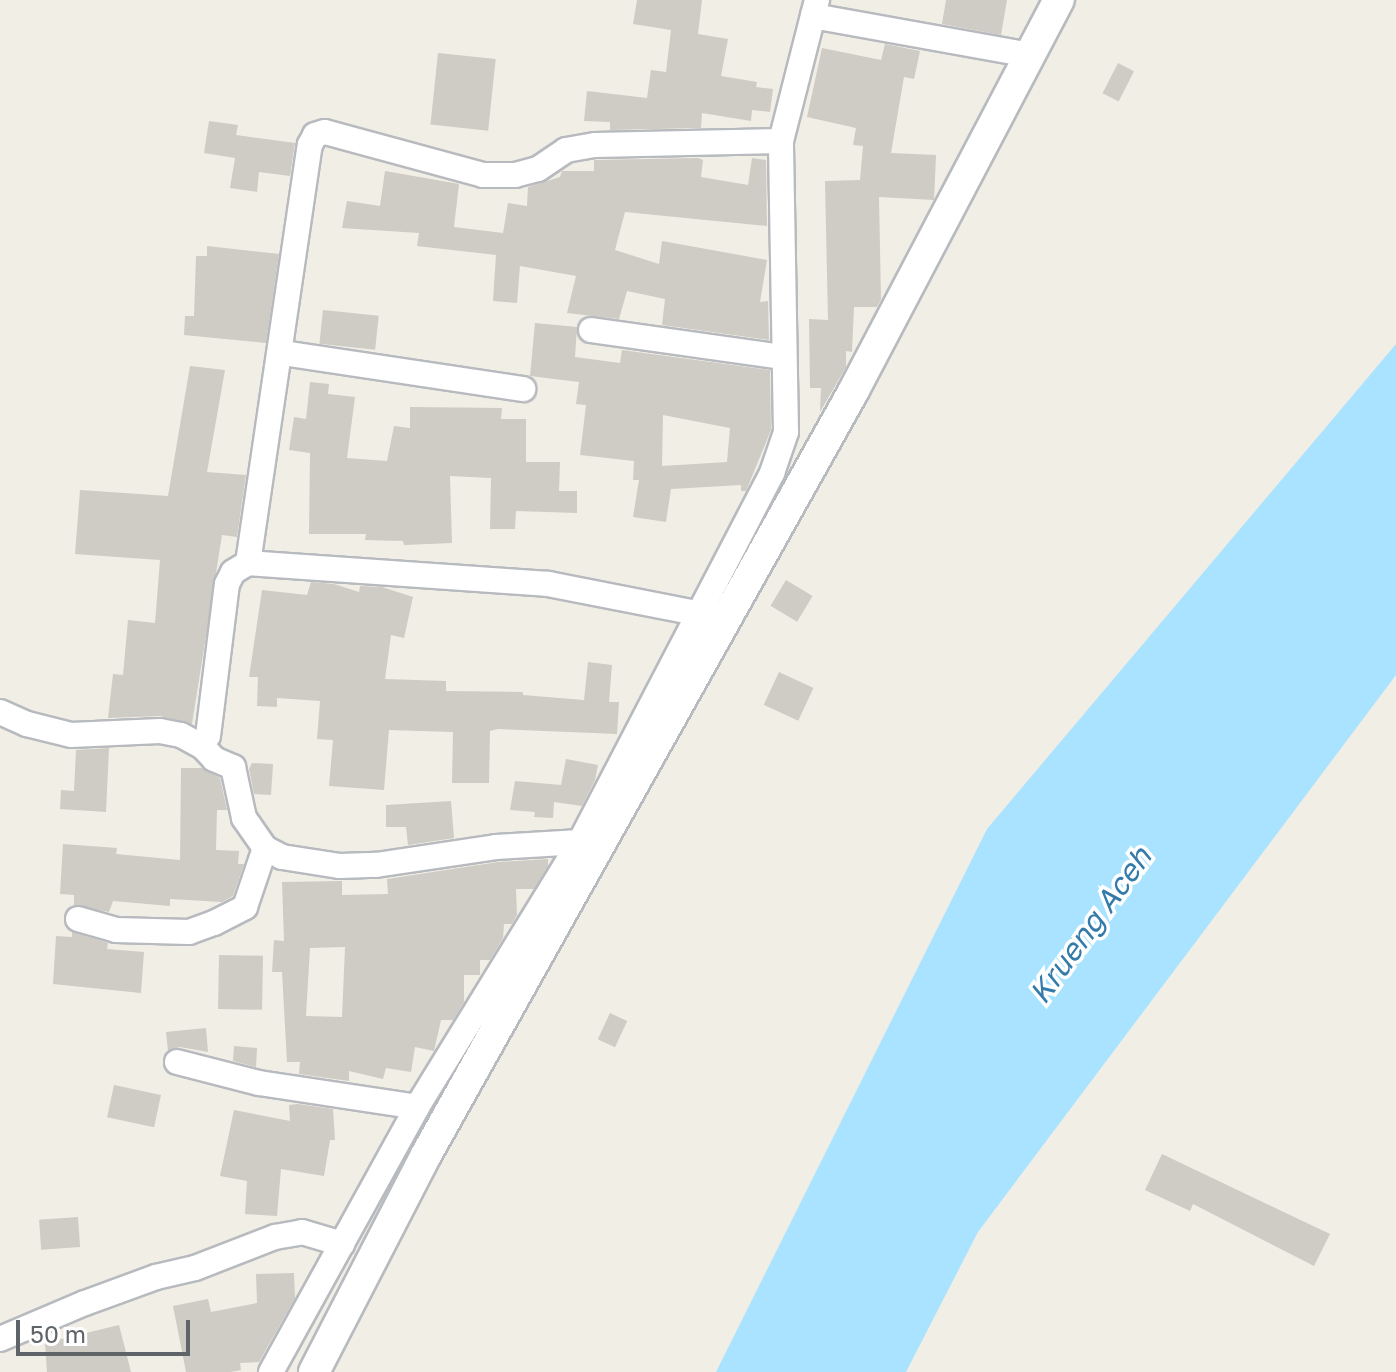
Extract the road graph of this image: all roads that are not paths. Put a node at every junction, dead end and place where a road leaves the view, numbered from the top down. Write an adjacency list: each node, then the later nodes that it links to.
1 (1059, 0): 3 (street)
2 (815, 8): 3 (street); 4 (street)
3 (1029, 55): 21 (street)
4 (781, 141): 6 (street); 7 (street)
5 (591, 330): 7 (street)
6 (282, 353): 8 (street); 9 (street)
7 (782, 357): 10 (street)
8 (523, 389)
9 (248, 563): 10 (street); 12 (street)
10 (696, 613): 13 (street)
11 (0, 712): 14 (street)
12 (208, 736)
13 (580, 842): 14 (street); 17 (street)
14 (265, 848): 15 (street)
15 (78, 919)
16 (177, 1062): 17 (street)
17 (417, 1107): 18 (street)
18 (342, 1244): 19 (street); 20 (street)
19 (0, 1339)
20 (271, 1372)
21 (314, 1372)

